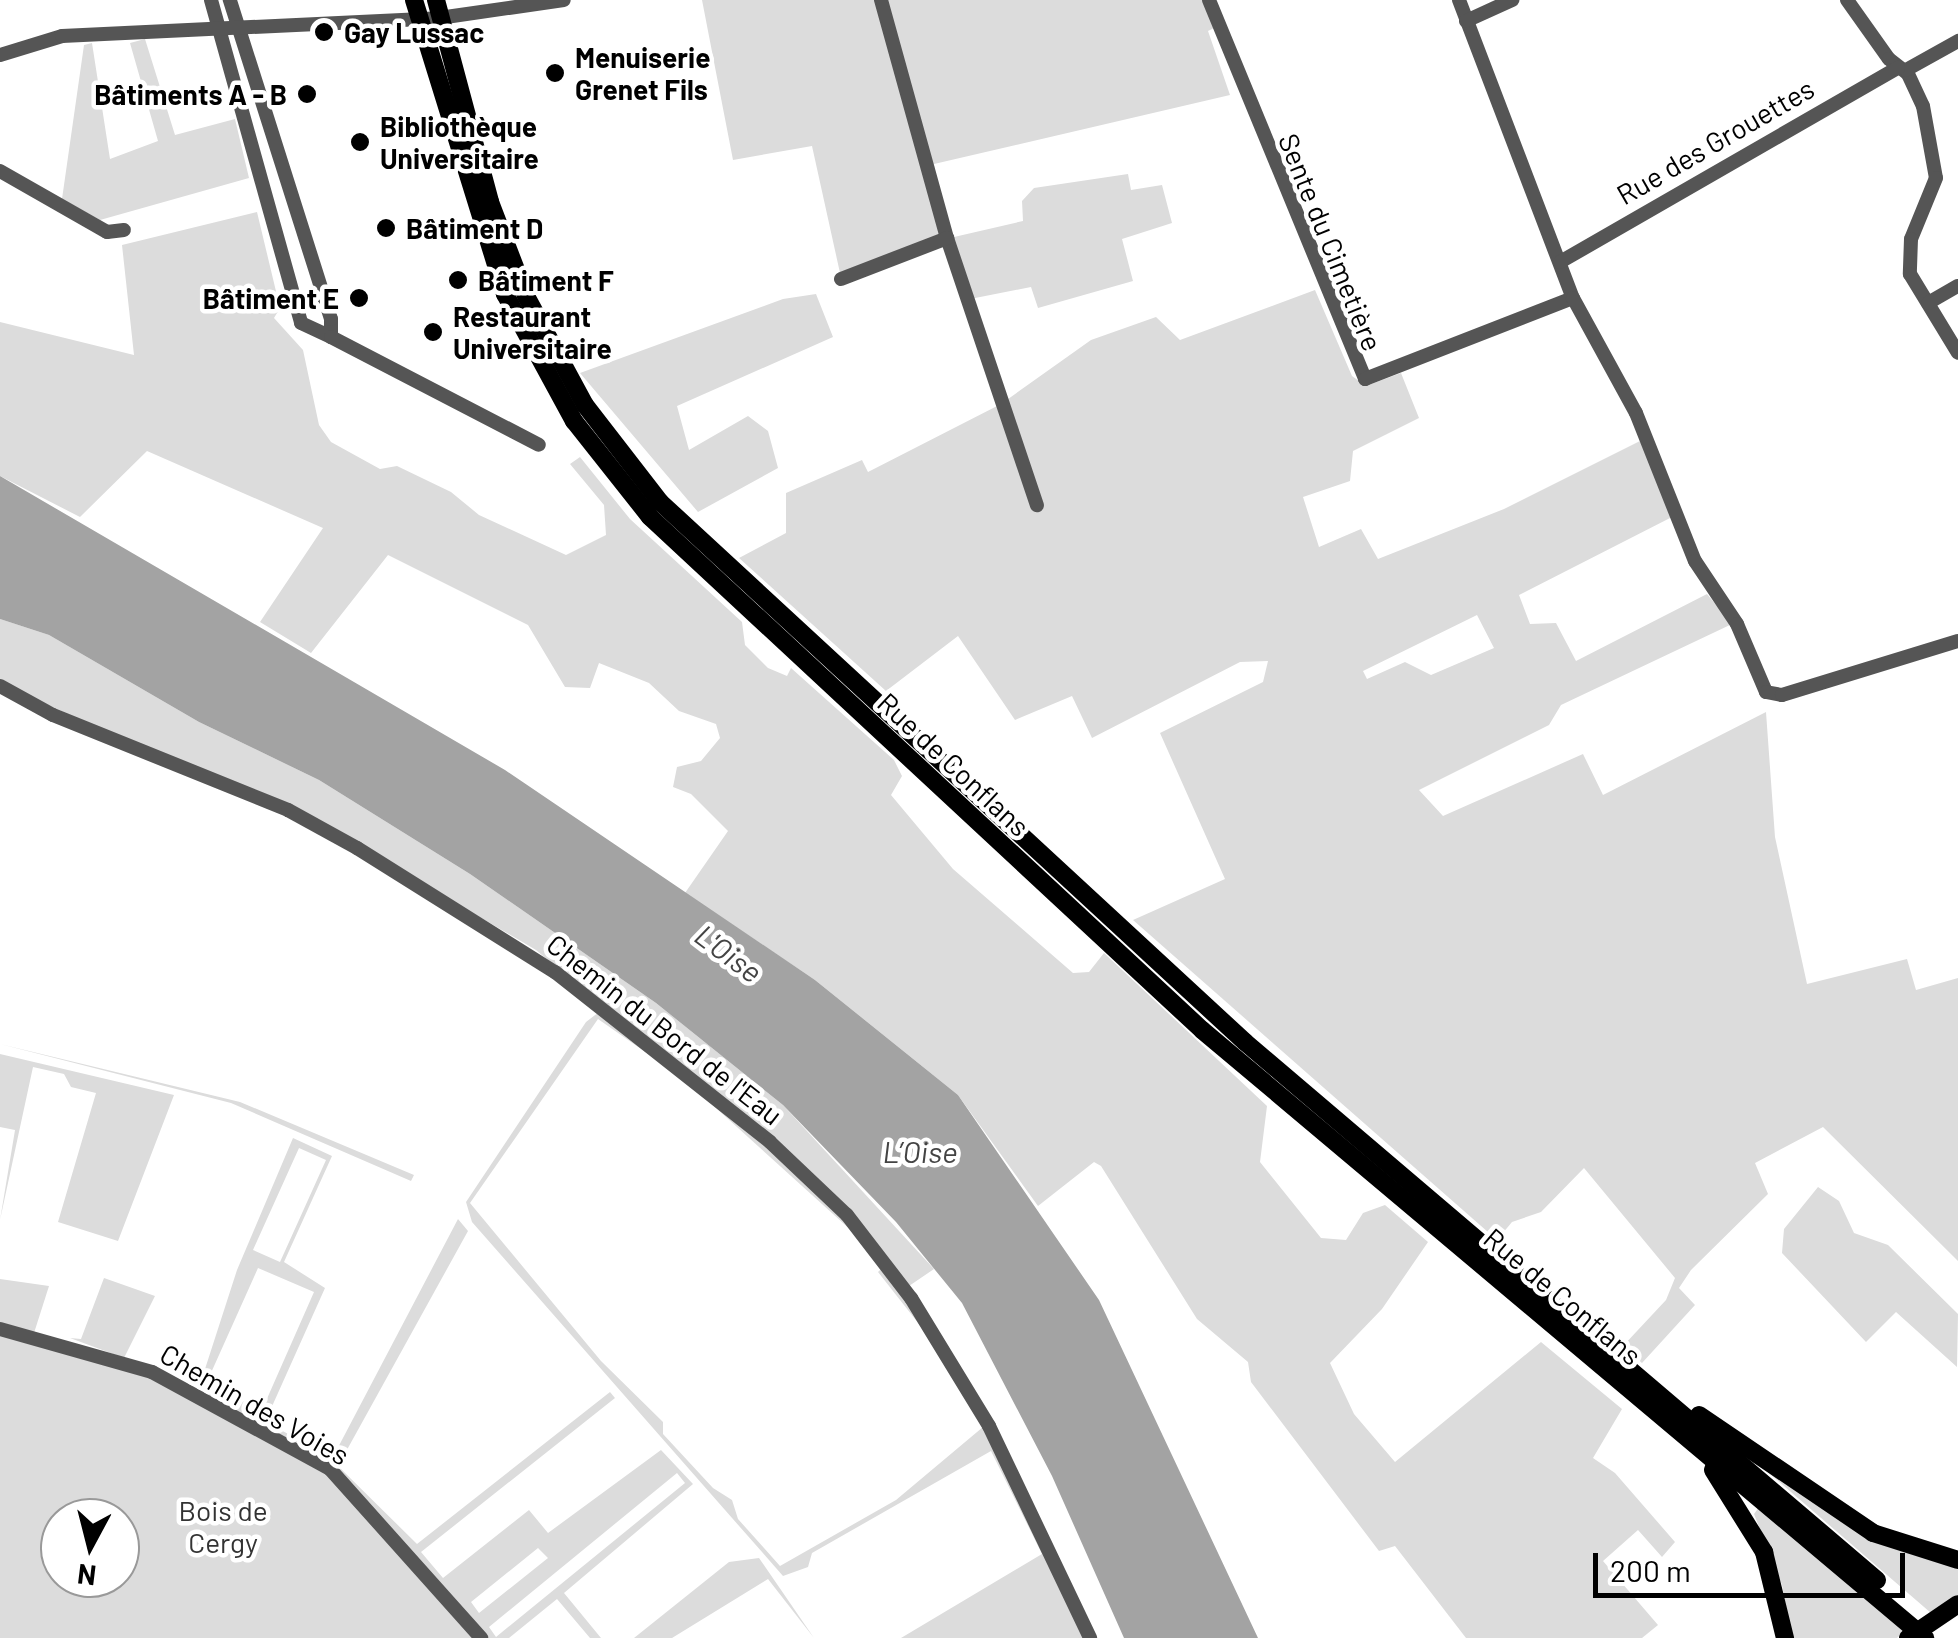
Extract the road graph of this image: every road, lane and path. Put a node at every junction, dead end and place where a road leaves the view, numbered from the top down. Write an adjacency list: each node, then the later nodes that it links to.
1 (211, 0): 12 (street)
2 (230, 0): 13 (street)
3 (564, 0): 9 (street)
4 (882, 0): 19 (street)
5 (1209, 0): 25 (street, Sente du Cimetière)
6 (1459, 0): 11 (street)
7 (1512, 0): 11 (street)
8 (1847, 0): 16 (street)
9 (438, 9): 10 (street); 34 (main road, Rue de Conflans)
10 (416, 10): 13 (street); 35 (main road, Rue de Conflans)
11 (1466, 22): 21 (street)
12 (219, 24): 13 (street); 15 (street); 22 (street)
13 (236, 24): 20 (street)
14 (1958, 41): 16 (street, Rue des Grouettes)
15 (0, 55)
16 (1902, 69): 21 (street, Rue des Grouettes); 26 (street)
17 (0, 171): 18 (street)
18 (124, 230)
19 (947, 238): 23 (street); 30 (street)
20 (312, 260): 22 (street); 27 (street)
21 (1560, 262): 25 (street)
22 (286, 268): 27 (street)
23 (841, 279)
24 (1958, 286): 26 (street)
25 (1573, 298): 31 (street)
26 (1928, 303): 28 (street)
27 (331, 337): 29 (street)
28 (1958, 353)
29 (539, 444)
30 (1037, 505)
31 (1958, 641)
32 (0, 686): 40 (street, Chemin du Bord de l'Eau)
33 (0, 1329): 39 (street, Chemin des Voies)
34 (1634, 1373): 36 (main road); 37 (main road)
35 (1665, 1418): 37 (main road); 41 (main road)
36 (1958, 1560)
37 (1894, 1602): 43 (main road); 44 (main road)
38 (1958, 1604): 42 (main road)
39 (481, 1638)
40 (1090, 1638)
41 (1785, 1638)
42 (1908, 1638)
43 (1926, 1638)
44 (1940, 1638)

